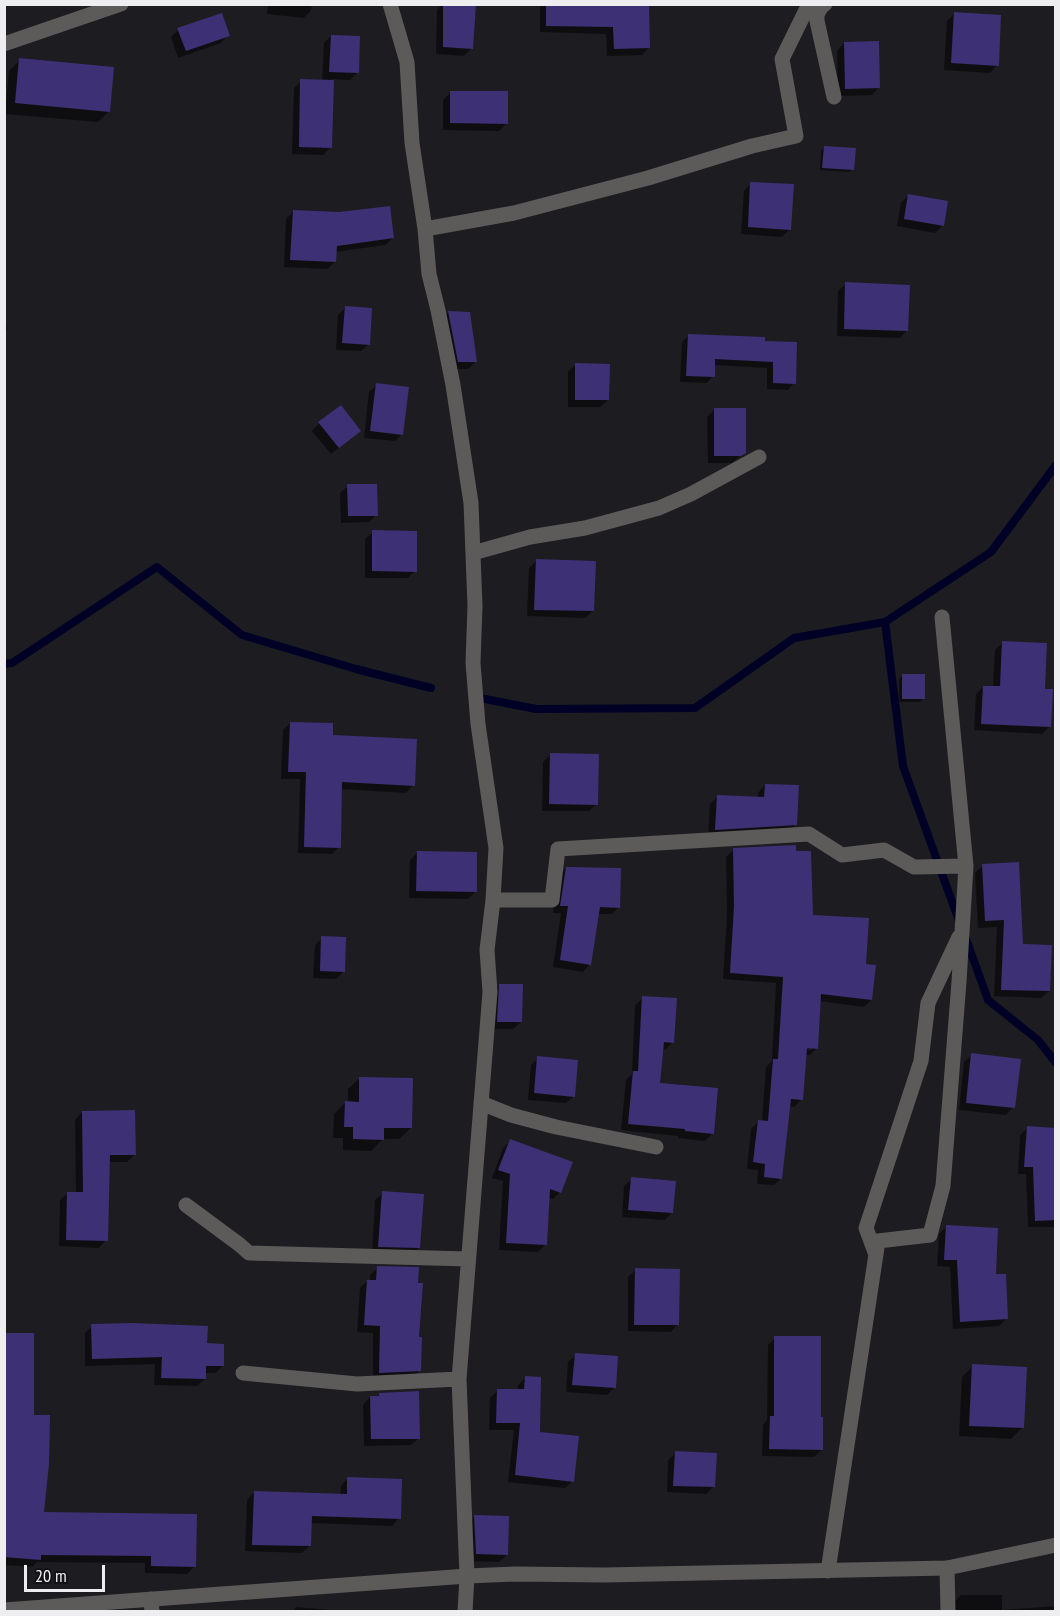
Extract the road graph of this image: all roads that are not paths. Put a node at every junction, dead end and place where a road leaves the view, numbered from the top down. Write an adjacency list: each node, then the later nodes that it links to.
1 (122, 4): 5 (street)
2 (390, 4): 7 (street)
3 (810, 4): 7 (street)
4 (825, 4): 6 (street)
5 (4, 44)
6 (834, 97)
7 (425, 228): 9 (street)
8 (759, 458): 9 (street)
9 (473, 553): 12 (street)
10 (942, 616): 11 (street)
11 (966, 866): 12 (street); 13 (street)
12 (493, 900): 14 (street)
13 (962, 929): 17 (street); 17 (street)
14 (481, 1103): 15 (street); 18 (street)
15 (656, 1148)
16 (186, 1205): 18 (street)
17 (876, 1256): 23 (street)
18 (468, 1259): 20 (street)
19 (243, 1373): 20 (street)
20 (459, 1379): 24 (street)
21 (1056, 1545): 22 (street)
22 (948, 1568): 23 (street); 28 (street)
23 (828, 1571): 24 (street)
24 (467, 1576): 25 (street); 27 (street)
25 (152, 1605): 26 (street)
26 (4, 1610)
27 (465, 1611)
28 (948, 1611)

